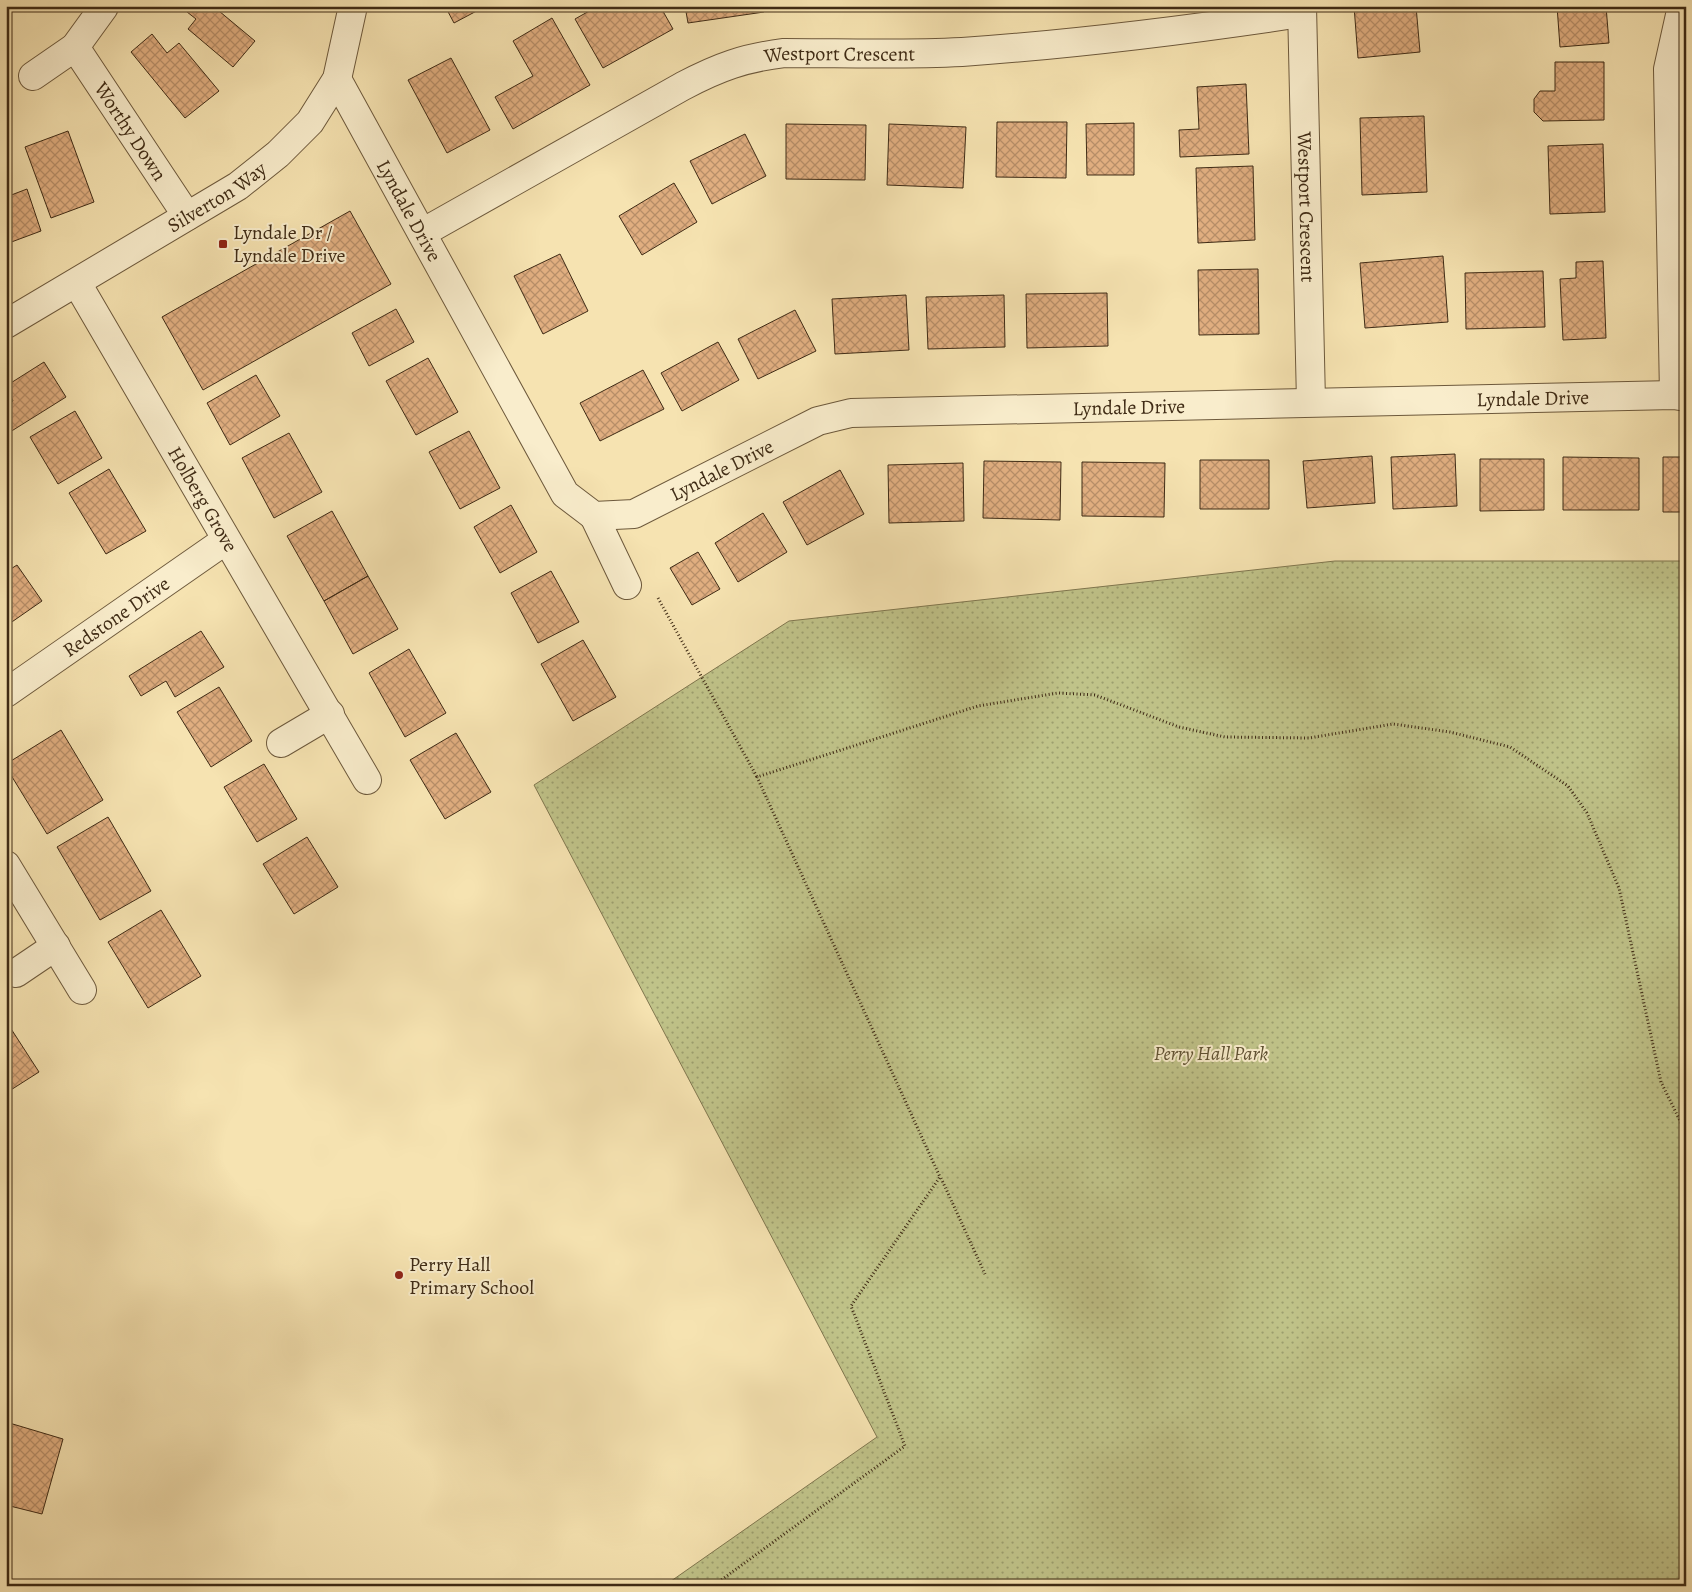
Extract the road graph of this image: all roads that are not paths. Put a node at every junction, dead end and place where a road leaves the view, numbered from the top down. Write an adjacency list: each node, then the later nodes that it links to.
1 (104, 6): 5 (street)
2 (353, 6): 7 (street, Silverton Way)
3 (1682, 6): 12 (street)
4 (1301, 10): 9 (street, Westport Crescent); 13 (street, Westport Crescent)
5 (75, 47): 6 (street); 8 (street, Worthy Down)
6 (33, 76)
7 (337, 80): 8 (street, Silverton Way); 9 (street, Lyndale Drive)
8 (187, 216): 10 (street, Silverton Way)
9 (422, 233): 14 (street, Lyndale Drive)
10 (77, 283): 11 (street, Silverton Way); 15 (street, Holberg Grove)
11 (6, 324)
12 (1680, 396): 13 (street, Lyndale Drive)
13 (1311, 402): 14 (street, Lyndale Drive)
14 (594, 516): 16 (street, Lyndale Drive)
15 (226, 540): 17 (street, Redstone Drive); 18 (street, Holberg Grove)
16 (627, 585)
17 (6, 693)
18 (330, 714): 19 (street); 20 (street, Holberg Grove)
19 (281, 743)
20 (367, 780)
21 (6, 865): 22 (street)
22 (56, 946): 23 (street); 24 (street)
23 (16, 973)
24 (82, 990)

